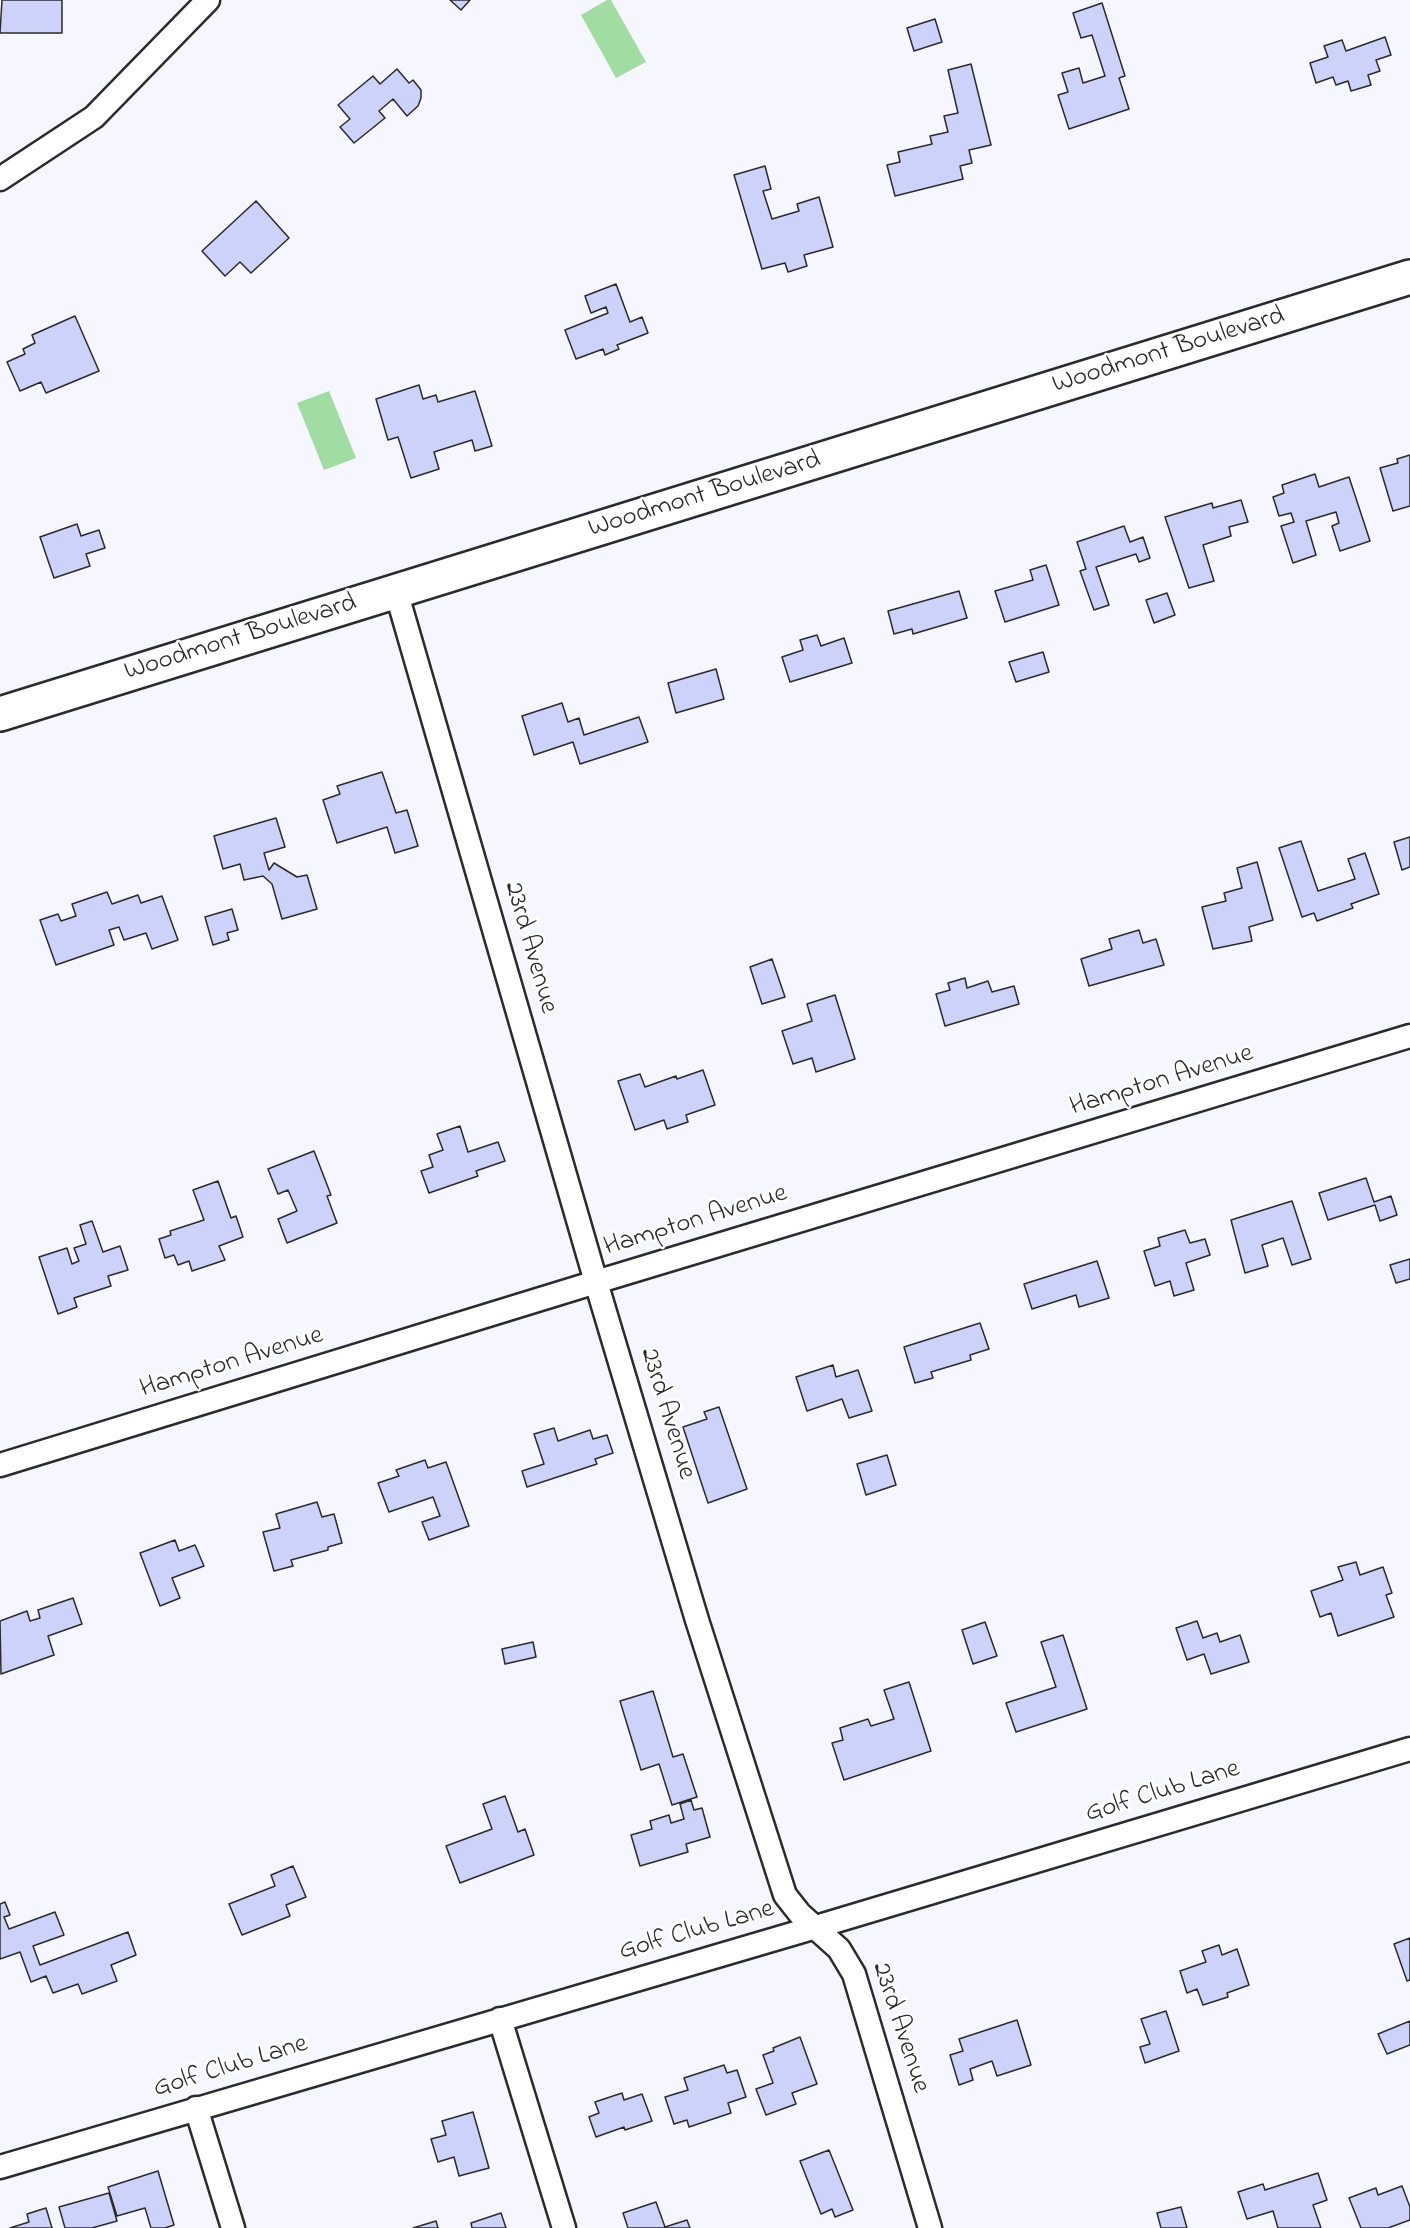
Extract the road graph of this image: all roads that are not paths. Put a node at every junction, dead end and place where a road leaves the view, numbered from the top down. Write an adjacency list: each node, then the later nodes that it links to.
1 (208, 0): 2 (street)
2 (0, 179)
3 (1410, 277): 4 (main road, Woodmont Boulevard)
4 (396, 591): 5 (main road, Woodmont Boulevard); 7 (street, 23rd Avenue)
5 (0, 714)
6 (1410, 1036): 7 (street, Hampton Avenue)
7 (596, 1282): 8 (street, Hampton Avenue); 10 (street, 23rd Avenue)
8 (0, 1465)
9 (1410, 1749): 10 (street, Golf Club Lane)
10 (816, 1927): 11 (street, Golf Club Lane); 16 (street, 23rd Avenue)
11 (500, 2019): 12 (street, Golf Club Lane); 15 (street)
12 (196, 2108): 13 (street, Golf Club Lane); 14 (street)
13 (0, 2167)
14 (233, 2228)
15 (564, 2228)
16 (930, 2228)

